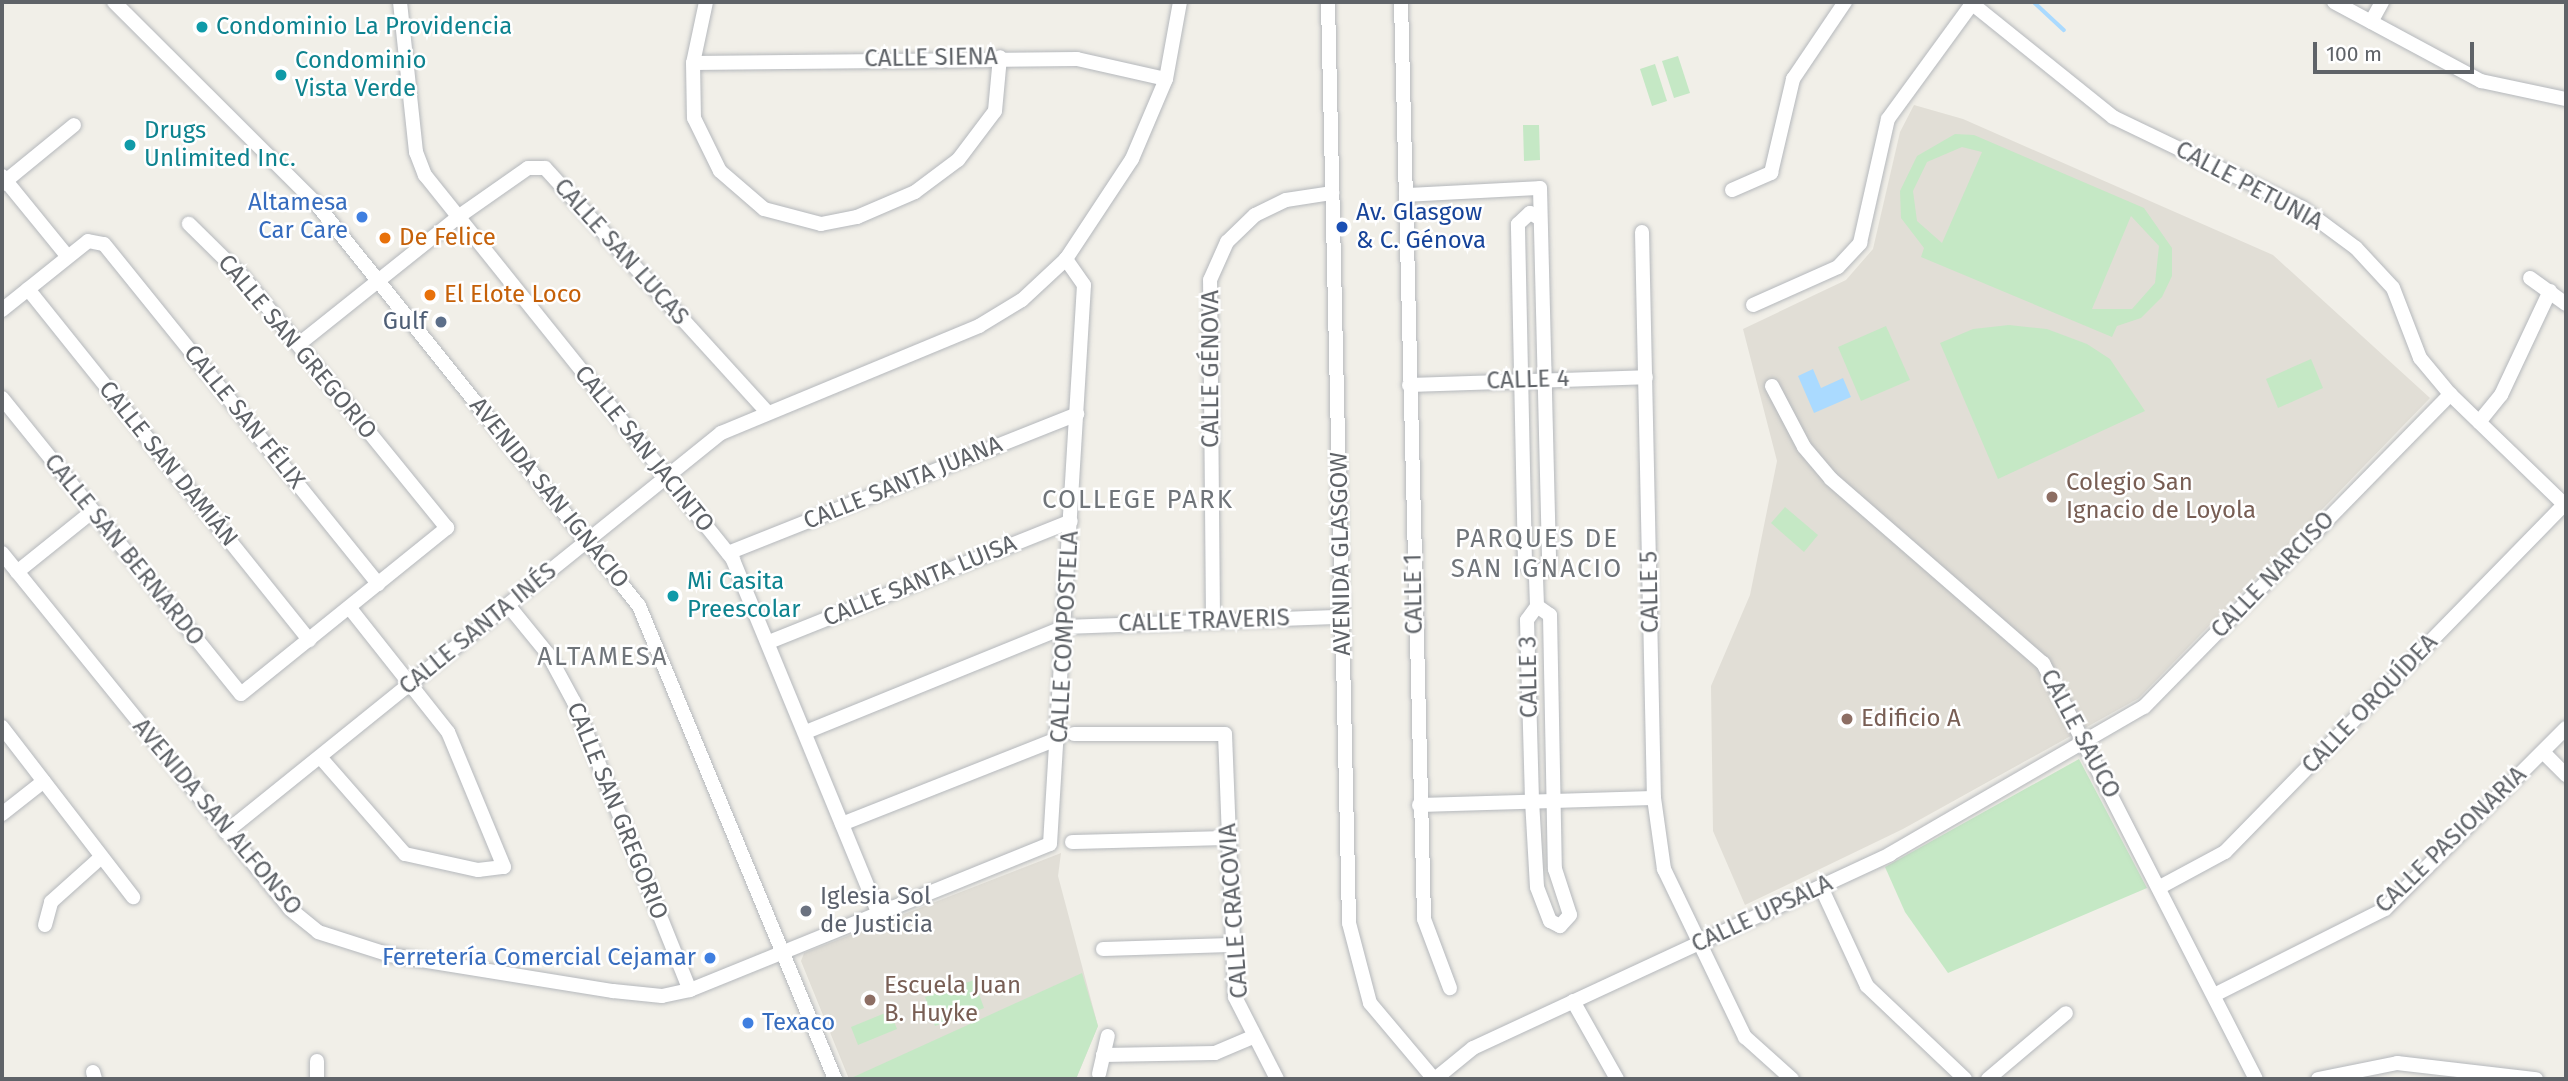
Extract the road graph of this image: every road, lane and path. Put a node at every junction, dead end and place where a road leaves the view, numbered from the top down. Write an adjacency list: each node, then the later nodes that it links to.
1 (114, 2): 28 (street, AVENIDA SAN IGNACIO)
2 (400, 2): 21 (street, CALLE SAN JACINTO)
3 (706, 2): 13 (street)
4 (1180, 2): 14 (street)
5 (1328, 2): 19 (street, AVENIDA GLASGOW)
6 (1401, 2): 20 (street, CALLE 1)
7 (1845, 2): 18 (street)
8 (2334, 2): 11 (street)
9 (2382, 2): 11 (street)
10 (1971, 3): 32 (street); 40 (street, CALLE PETUNIA)
11 (2371, 22): 15 (street)
12 (1000, 57): 13 (street, CALLE SIENA); 13 (street); 14 (street, CALLE SIENA)
13 (693, 63)
14 (1166, 79): 26 (street)
15 (2566, 99)
16 (74, 125): 17 (street)
17 (3, 180): 25 (street)
18 (1732, 190)
19 (1332, 193): 58 (street, AVENIDA GLASGOW); 59 (street, CALLE GÉNOVA)
20 (1406, 195): 22 (street); 38 (street, CALLE 1)
21 (458, 217): 28 (street, CALLE SAN LUCAS); 42 (street, CALLE SAN LUCAS); 45 (street, CALLE SAN JACINTO)
22 (1539, 218): 36 (street); 37 (street, CALLE 3)
23 (189, 224): 34 (street, CALLE SAN GREGORIO)
24 (1642, 232): 35 (street, CALLE 5)
25 (68, 257): 29 (street); 54 (street, CALLE SAN FÉLIX)
26 (1066, 259): 42 (street, CALLE SANTA INÉS); 43 (street, CALLE COMPOSTELA)
27 (2530, 278): 30 (street)
28 (379, 281): 34 (street, CALLE SAN LUCAS); 49 (street, AVENIDA SAN IGNACIO)
29 (27, 289): 33 (street); 61 (street, CALLE SAN DAMIÁN)
30 (2550, 291): 31 (street); 44 (street)
31 (2566, 304)
32 (1753, 305)
33 (2, 310)
34 (299, 344): 54 (street, CALLE SAN GREGORIO)
35 (1646, 377): 36 (street, CALLE 4); 74 (street, CALLE 5)
36 (1545, 379): 37 (street, CALLE 4); 53 (street)
37 (1521, 380): 38 (street, CALLE 4); 53 (street, CALLE 3)
38 (1409, 385): 77 (street, CALLE 1)
39 (1772, 386): 69 (street, CALLE SAUCO)
40 (2450, 394): 44 (street, CALLE PETUNIA); 69 (street, CALLE NARCISO)
41 (2, 398): 47 (street, CALLE SAN BERNARDO)
42 (766, 411): 45 (street, CALLE SANTA INÉS)
43 (1077, 414): 48 (street, CALLE COMPOSTELA); 51 (street, CALLE SANTA JUANA)
44 (2479, 422): 46 (street, CALLE PETUNIA)
45 (667, 477): 49 (street, CALLE SANTA INÉS); 51 (street, CALLE SAN JACINTO)
46 (2566, 504): 86 (street, CALLE ORQUÍDEA)
47 (93, 511): 52 (street); 61 (street, CALLE SAN BERNARDO)
48 (1071, 521): 60 (street, CALLE COMPOSTELA); 62 (street, CALLE SANTA LUISA)
49 (588, 541): 55 (street, CALLE SANTA INÉS); 93 (street, AVENIDA SAN IGNACIO)
50 (2, 553): 52 (street, AVENIDA SAN ALFONSO)
51 (728, 553): 62 (street, CALLE SAN JACINTO)
52 (17, 572): 80 (street, AVENIDA SAN ALFONSO)
53 (1536, 575): 56 (street, CALLE 3)
54 (378, 584): 57 (street)
55 (508, 605): 63 (street, CALLE SANTA INÉS); 95 (street, CALLE SAN GREGORIO)
56 (1537, 606): 75 (street, CALLE 3); 76 (street)
57 (349, 607): 61 (street); 63 (street)
58 (1342, 617): 59 (street, CALLE TRAVERIS); 107 (street, AVENIDA GLASGOW)
59 (1213, 619): 60 (street, CALLE TRAVERIS)
60 (1065, 627): 66 (street, CALLE TRAVERIS); 68 (street, CALLE COMPOSTELA)
61 (309, 640)
62 (769, 642): 66 (street, CALLE SAN JACINTO)
63 (411, 683): 71 (street, CALLE SANTA INÉS); 71 (street)
64 (2, 727): 73 (street)
65 (2566, 728): 70 (street, CALLE PASIONARIA)
66 (806, 732): 79 (street, CALLE SAN JACINTO)
67 (1074, 734): 81 (street, CALLE CRACOVIA)
68 (1059, 738): 79 (street); 83 (street, CALLE COMPOSTELA)
69 (2085, 742): 85 (street, CALLE UPSALA); 86 (street, CALLE SAUCO)
70 (2543, 752): 72 (street); 96 (street, CALLE PASIONARIA)
71 (320, 757): 80 (street, CALLE SANTA INÉS)
72 (2566, 775)
73 (44, 781): 78 (street); 84 (street)
74 (1654, 798): 76 (street); 90 (street, CALLE 5)
75 (1532, 800): 76 (street); 76 (street, CALLE 3); 77 (street)
76 (1554, 800)
77 (1419, 805): 94 (street, CALLE 1)
78 (2, 814)
79 (842, 824): 88 (street, CALLE SAN JACINTO)
80 (226, 832): 95 (street, AVENIDA SAN ALFONSO)
81 (1228, 838): 82 (street); 91 (street, CALLE CRACOVIA)
82 (1072, 842)
83 (1050, 844): 88 (street, AVENIDA SAN ALFONSO)
84 (100, 858): 87 (street); 89 (street)
85 (1821, 887): 90 (street, CALLE UPSALA); 110 (street)
86 (2160, 887): 96 (street, CALLE SAUCO)
87 (133, 897)
88 (879, 915): 93 (street, AVENIDA SAN ALFONSO)
89 (45, 925)
90 (1698, 944): 97 (street, CALLE UPSALA); 109 (street, CALLE 5)
91 (1231, 945): 92 (street); 100 (street, CALLE CRACOVIA)
92 (1103, 949)
93 (784, 953): 95 (street, AVENIDA SAN ALFONSO); 105 (street, AVENIDA SAN IGNACIO)
94 (1450, 988)
95 (690, 990)
96 (2214, 995): 112 (street, CALLE SAUCO)
97 (1573, 1001): 107 (street, CALLE UPSALA); 108 (street)
98 (2066, 1013): 111 (street)
99 (1108, 1036): 101 (street)
100 (1251, 1038): 101 (street); 106 (street, CALLE CRACOVIA)
101 (1103, 1055): 103 (street)
102 (317, 1061): 104 (street)
103 (1099, 1074)
104 (317, 1079)
105 (835, 1079)
106 (1277, 1079)
107 (1435, 1079)
108 (1617, 1079)
109 (1792, 1079)
110 (1965, 1079)
111 (1988, 1079)
112 (2256, 1079)
113 (2318, 1079): 114 (street)
114 (2536, 1079)

